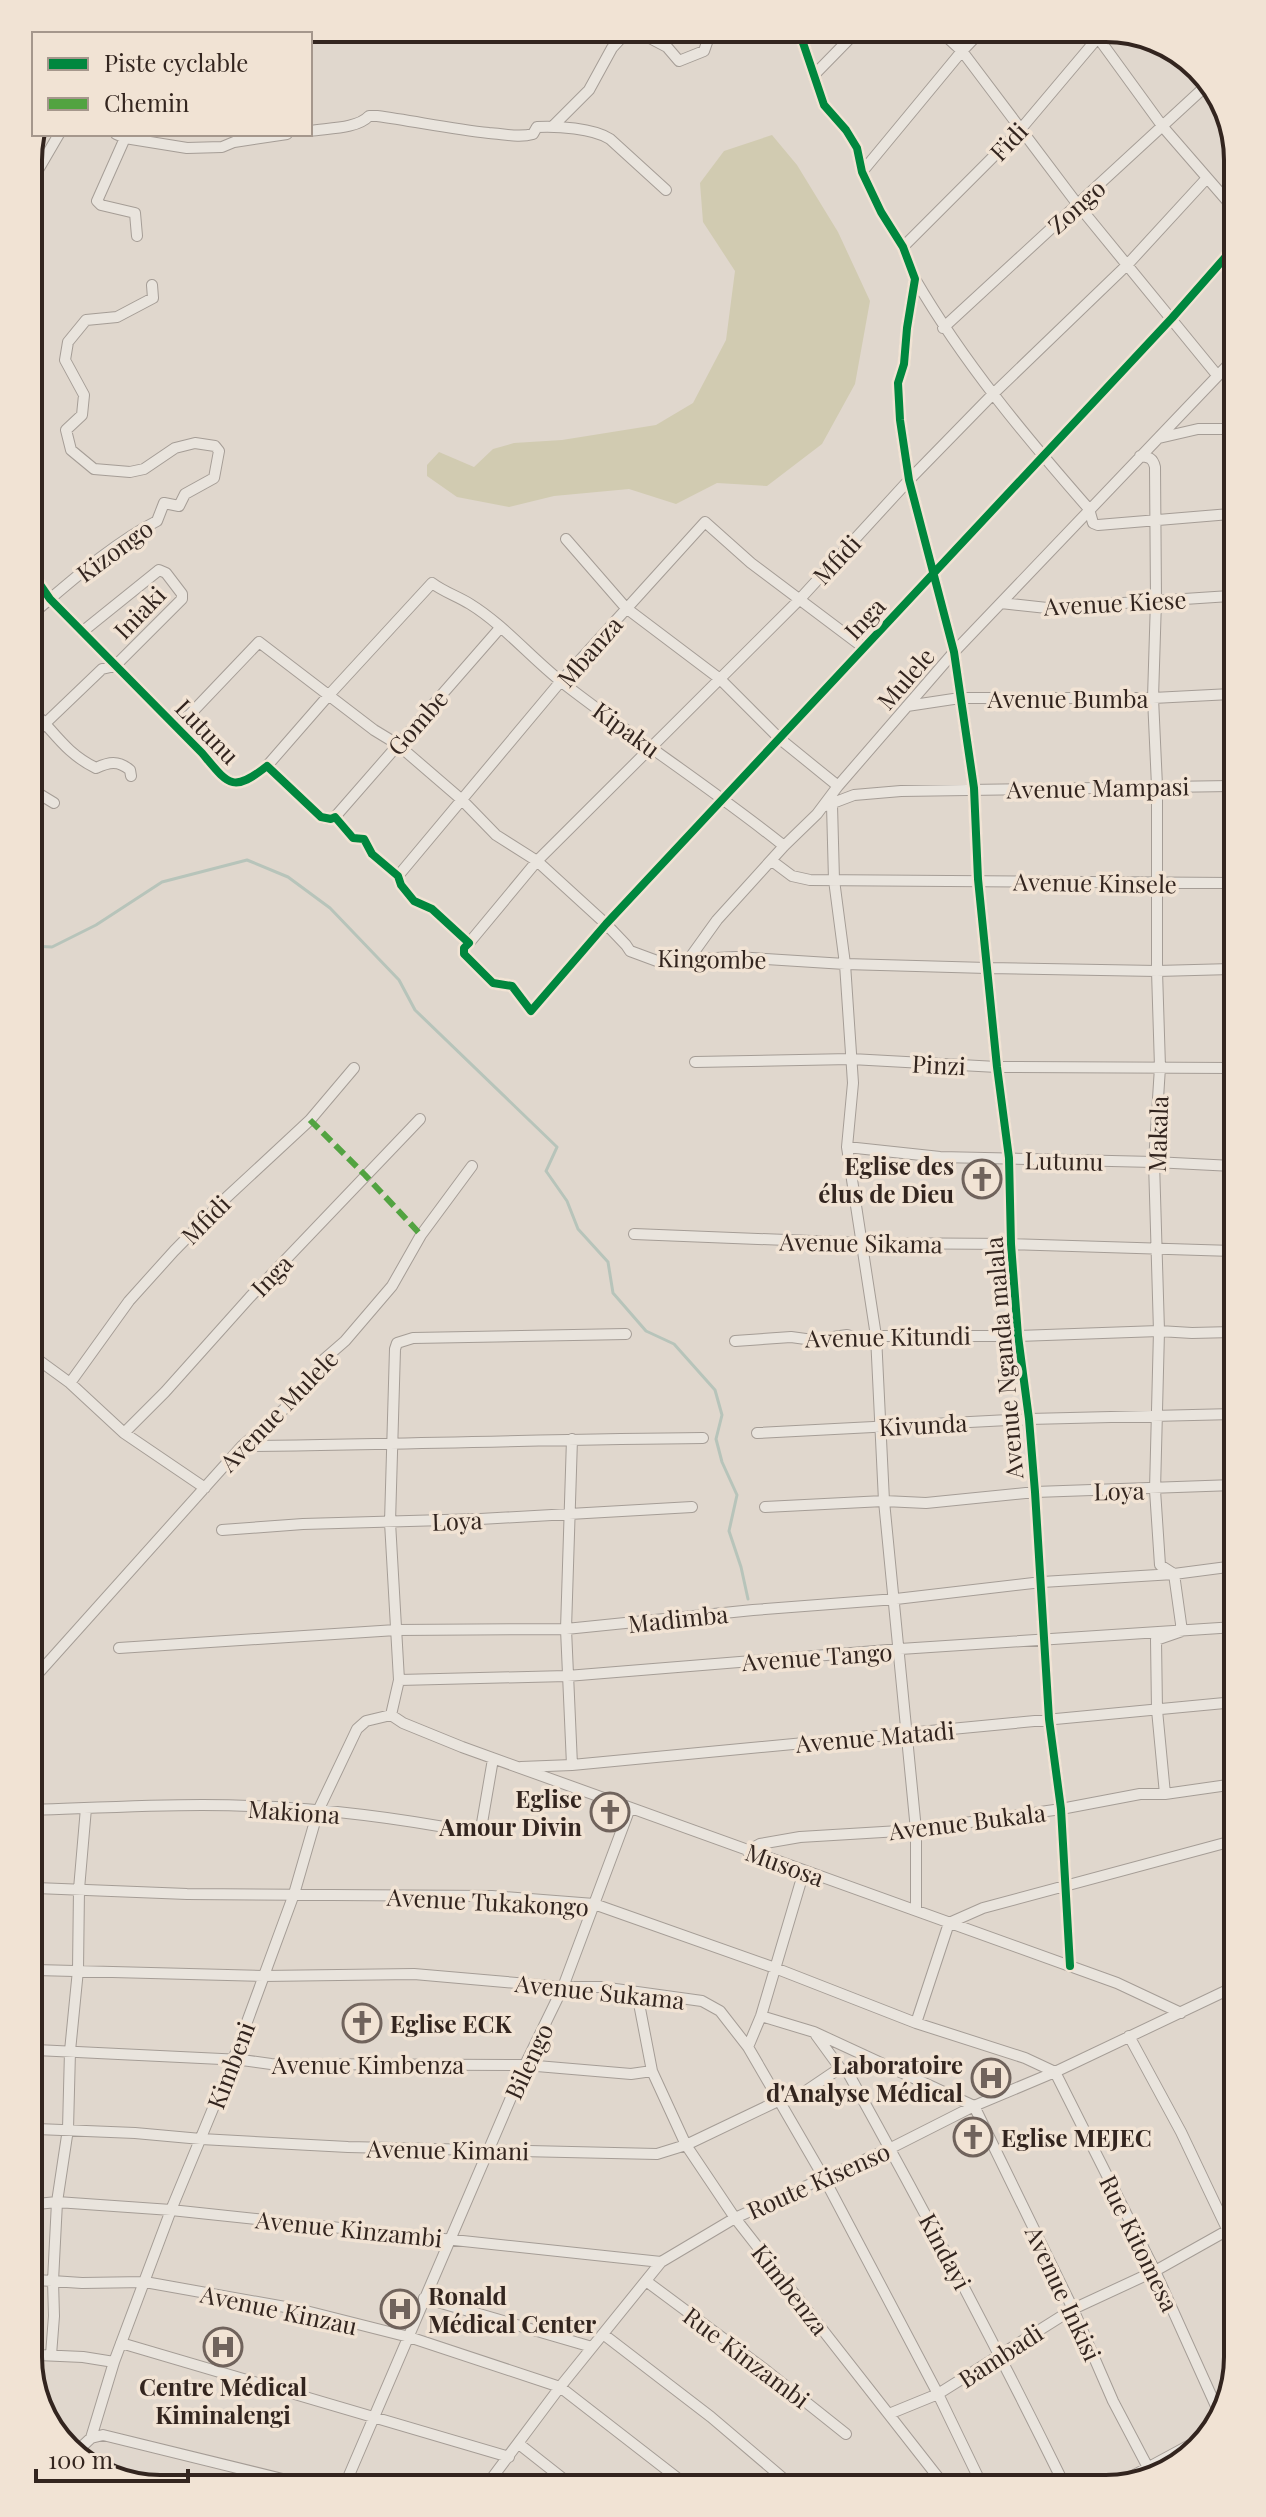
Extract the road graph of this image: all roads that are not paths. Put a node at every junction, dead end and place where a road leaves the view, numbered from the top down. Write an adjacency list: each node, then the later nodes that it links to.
1 (618, 42): 13 (street)
2 (660, 42): 3 (street)
3 (707, 42)
4 (803, 42): 11 (street)
5 (846, 42): 11 (street)
6 (952, 42): 10 (street)
7 (971, 42): 10 (street)
8 (1089, 42): 15 (street, Fidi)
9 (1105, 42): 14 (street)
10 (962, 51): 15 (street); 22 (street)
11 (815, 74): 22 (street)
12 (1201, 90): 14 (street, Zongo)
13 (553, 126): 16 (street); 24 (street)
14 (1163, 127): 23 (street); 26 (street, Zongo)
15 (1020, 130): 26 (street); 28 (street, Fidi)
16 (312, 131)
17 (58, 136): 21 (street)
18 (120, 136): 20 (street); 27 (street)
19 (260, 136): 20 (street)
20 (234, 138)
21 (42, 163)
22 (862, 172): 28 (street)
23 (1207, 178): 25 (street); 30 (street, Mfidi)
24 (666, 190)
25 (1224, 197)
26 (1078, 205): 30 (street); 34 (street, Zongo)
27 (137, 236)
28 (903, 247): 31 (street)
29 (1224, 259): 33 (street, Inga)
30 (1128, 264): 33 (street); 37 (street, Mfidi)
31 (915, 279): 34 (street); 42 (street, Avenue Nganda malala)
32 (152, 285): 50 (street, Kizongo)
33 (1172, 318): 36 (street); 40 (street, Inga)
34 (943, 328): 37 (street)
35 (1224, 369): 36 (street, Mulele)
36 (1217, 375): 39 (street, Mulele)
37 (992, 395): 40 (street); 42 (street, Mfidi)
38 (1224, 429): 39 (street)
39 (1157, 439): 41 (street, Mulele)
40 (1042, 455): 43 (street); 47 (street, Inga)
41 (1140, 456): 43 (street, Mulele); 45 (street, Makala)
42 (909, 480): 47 (street, Avenue Nganda malala); 51 (street, Mfidi)
43 (1089, 509): 45 (street); 53 (street, Mulele)
44 (1224, 515): 45 (street)
45 (1155, 521): 52 (street, Makala)
46 (566, 539): 55 (street)
47 (933, 573): 58 (street, Inga); 59 (street, Avenue Nganda malala)
48 (42, 587): 50 (street, Lutunu)
49 (1224, 596): 52 (street, Avenue Kiese)
50 (50, 599): 54 (street); 57 (street, Lutunu)
51 (799, 600): 55 (street, Mbanza); 58 (street); 61 (street, Mfidi)
52 (1156, 600): 53 (street, Avenue Kiese); 66 (street, Makala)
53 (1001, 603): 59 (street, Mulele)
54 (42, 606)
55 (626, 608): 61 (street); 62 (street, Mbanza)
56 (500, 628): 62 (street, Kipaku); 64 (street, Kipaku); 73 (street, Gombe)
57 (82, 632): 60 (street, Lutunu); 60 (street, Iniaki)
58 (864, 648): 72 (street, Inga)
59 (954, 652): 65 (street, Avenue Nganda malala); 67 (street, Mulele)
60 (115, 666): 69 (street, Iniaki); 71 (street, Lutunu)
61 (720, 679): 72 (street); 74 (street, Mfidi)
62 (561, 681): 74 (street, Kipaku); 82 (street, Mbanza)
63 (1224, 694): 66 (street, Avenue Bumba)
64 (328, 696): 71 (street, Kingombe); 73 (street, Kingombe); 75 (street)
65 (960, 698): 66 (street, Avenue Bumba); 67 (street, Avenue Bumba); 80 (street, Avenue Nganda malala)
66 (1153, 698): 78 (street, Makala)
67 (907, 706): 77 (street, Mulele)
68 (42, 719): 69 (street)
69 (45, 722): 70 (street, Iniaki); 76 (street)
70 (42, 725)
71 (177, 728): 75 (street, Lutunu)
72 (780, 739): 77 (street); 83 (street, Inga)
73 (397, 744): 82 (street, Kingombe); 86 (street, Gombe)
74 (652, 748): 83 (street, Kipaku); 88 (street, Mfidi)
75 (267, 766): 86 (street, Lutunu)
76 (131, 776)
77 (838, 786): 85 (street, Mulele)
78 (1157, 786): 79 (street, Avenue Mampasi); 80 (street, Avenue Mampasi); 94 (street, Makala)
79 (1224, 786)
80 (974, 788): 85 (street, Avenue Mampasi); 91 (street, Avenue Nganda malala)
81 (42, 796): 84 (street)
82 (462, 800): 88 (street, Kingombe); 90 (street, Mbanza)
83 (723, 801): 87 (street, Kipaku); 95 (street, Inga)
84 (54, 803)
85 (828, 806): 87 (street, Mulele); 92 (street)
86 (335, 817): 90 (street, Lutunu)
87 (784, 846): 89 (street, Mulele)
88 (537, 861): 95 (street, Kingombe); 96 (street, Mfidi)
89 (772, 861): 92 (street, Avenue Kinsele); 97 (street, Mulele)
90 (398, 876): 96 (street, Lutunu)
91 (978, 879): 92 (street, Avenue Kinsele); 94 (street, Avenue Kinsele); 99 (street, Avenue Nganda malala)
92 (834, 880): 98 (street)
93 (1224, 883): 94 (street, Avenue Kinsele)
94 (1158, 884): 101 (street, Makala)
95 (606, 924): 97 (street, Kingombe); 102 (street, Inga)
96 (469, 943): 102 (street, Lutunu)
97 (689, 959): 98 (street, Kingombe)
98 (845, 964): 99 (street, Kingombe); 103 (street)
99 (987, 968): 101 (street, Kingombe); 105 (street, Avenue Nganda malala)
100 (1224, 969): 101 (street, Kingombe)
101 (1157, 971): 106 (street, Makala)
102 (531, 1011)
103 (851, 1059): 104 (street, Pinzi); 105 (street, Pinzi); 110 (street)
104 (695, 1062)
105 (997, 1067): 106 (street, Pinzi); 111 (street, Avenue Nganda malala)
106 (1160, 1067): 108 (street, Pinzi); 112 (street, Makala)
107 (354, 1068): 127 (street, Mfidi)
108 (1224, 1068)
109 (420, 1119): 132 (street, Inga)
110 (847, 1147): 111 (street, Lutunu); 116 (street)
111 (1009, 1158): 112 (street, Lutunu); 117 (street, Avenue Nganda malala)
112 (1154, 1162): 114 (street, Lutunu); 118 (street, Makala)
113 (472, 1166): 137 (street, Avenue Mulele)
114 (1224, 1166)
115 (634, 1234): 116 (street, Avenue Sikama)
116 (862, 1243): 117 (street, Avenue Sikama); 123 (street)
117 (1011, 1244): 118 (street, Avenue Sikama); 124 (street, Avenue Nganda malala)
118 (1158, 1249): 119 (street, Avenue Sikama); 120 (street, Makala)
119 (1224, 1251)
120 (1159, 1331): 121 (street, Avenue Kitundi); 124 (street, Avenue Kitundi); 129 (street, Makala)
121 (1224, 1332)
122 (626, 1334): 136 (street)
123 (876, 1336): 124 (street, Avenue Kitundi); 125 (street, Avenue Kitundi); 131 (street)
124 (1018, 1336): 130 (street, Avenue Nganda malala)
125 (735, 1341)
126 (42, 1363): 127 (street)
127 (70, 1383): 132 (street)
128 (1224, 1414): 129 (street, Kivunda)
129 (1158, 1416): 130 (street, Kivunda); 140 (street, Makala)
130 (1029, 1419): 131 (street, Kivunda); 141 (street, Avenue Nganda malala)
131 (882, 1426): 133 (street, Kivunda); 142 (street)
132 (124, 1433): 139 (street)
133 (757, 1433)
134 (703, 1438): 135 (street)
135 (572, 1439): 136 (street); 145 (street)
136 (391, 1445): 137 (street); 146 (street)
137 (242, 1446): 139 (street, Avenue Mulele)
138 (1224, 1486): 140 (street, Loya)
139 (205, 1488): 159 (street, Avenue Mulele)
140 (1155, 1490): 141 (street, Loya); 149 (street, Makala)
141 (1035, 1492): 142 (street, Loya); 150 (street, Avenue Nganda malala)
142 (884, 1501): 144 (street, Loya); 151 (street)
143 (692, 1507): 145 (street, Loya)
144 (765, 1507)
145 (570, 1512): 146 (street, Loya); 153 (street)
146 (390, 1522): 147 (street, Loya); 154 (street)
147 (222, 1530)
148 (1224, 1567): 149 (street, Madimba)
149 (1174, 1574): 150 (street, Madimba); 155 (street, Makala)
150 (1042, 1582): 151 (street, Madimba); 156 (street, Avenue Nganda malala)
151 (896, 1599): 153 (street, Madimba); 158 (street)
152 (1224, 1628): 155 (street, Avenue Tango)
153 (566, 1629): 154 (street, Madimba); 160 (street)
154 (396, 1630): 157 (street, Madimba); 161 (street)
155 (1182, 1631): 156 (street, Avenue Tango); 163 (street)
156 (1046, 1641): 158 (street, Avenue Tango); 165 (street, Avenue Nganda malala)
157 (119, 1648)
158 (900, 1649): 160 (street, Avenue Tango); 166 (street)
159 (42, 1669)
160 (567, 1676): 161 (street, Avenue Tango); 168 (street)
161 (399, 1680): 164 (street)
162 (1224, 1703): 163 (street, Avenue Matadi)
163 (1157, 1710): 165 (street, Avenue Matadi); 171 (street)
164 (391, 1715): 167 (street, Musosa); 176 (street, Kimbeni)
165 (1049, 1719): 166 (street, Avenue Matadi); 174 (street, Avenue Nganda malala)
166 (907, 1734): 168 (street, Avenue Matadi); 177 (street)
167 (493, 1759): 169 (street, Musosa); 176 (street, Makiona)
168 (572, 1765): 169 (street, Avenue Matadi)
169 (515, 1767): 173 (street, Musosa)
170 (1224, 1786): 171 (street, Avenue Bukala)
171 (1165, 1794): 174 (street, Avenue Bukala)
172 (86, 1808): 175 (street, Makiona); 176 (street, Makiona); 183 (street)
173 (630, 1808): 179 (street, Musosa); 185 (street, Bilengo)
174 (1061, 1809): 177 (street, Avenue Bukala); 181 (street, Avenue Nganda malala)
175 (42, 1810)
176 (318, 1811): 184 (street, Kimbeni)
177 (916, 1830): 179 (street, Avenue Bukala); 186 (street)
178 (1224, 1843): 181 (street)
179 (747, 1851): 180 (street, Musosa)
180 (804, 1871): 186 (street, Musosa); 189 (street)
181 (1065, 1887): 187 (street); 188 (street, Avenue Nganda malala)
182 (42, 1888): 183 (street, Avenue Tukakongo)
183 (79, 1889): 184 (street, Avenue Tukakongo); 191 (street)
184 (294, 1894): 185 (street, Avenue Tukakongo); 192 (street, Kimbeni)
185 (594, 1904): 189 (street, Avenue Tukakongo); 193 (street, Bilengo)
186 (916, 1910): 187 (street, Musosa)
187 (949, 1923): 188 (street, Musosa); 198 (street)
188 (1070, 1966): 196 (street, Musosa)
189 (775, 1968): 197 (street); 198 (street, Avenue Tukakongo)
190 (42, 1970): 191 (street, Avenue Sukama)
191 (78, 1970): 192 (street, Avenue Sukama); 203 (street)
192 (263, 1976): 193 (street, Avenue Sukama); 204 (street, Kimbeni)
193 (563, 1987): 195 (street, Avenue Sukama); 205 (street, Bilengo)
194 (1224, 1992): 196 (street, Route Kisenso)
195 (637, 1993): 201 (street, Avenue Sukama); 207 (street, Kimbenza)
196 (1181, 2013): 200 (street, Route Kisenso)
197 (761, 2016): 199 (street); 201 (street)
198 (916, 2023): 208 (street, Avenue Tukakongo)
199 (814, 2032): 206 (street, Kindayi); 210 (street)
200 (1129, 2036): 208 (street, Route Kisenso); 221 (street)
201 (748, 2047): 209 (street, Avenue Sukama)
202 (42, 2050): 203 (street, Avenue Kimbenza)
203 (70, 2051): 204 (street, Avenue Kimbenza); 212 (street)
204 (233, 2060): 205 (street, Avenue Kimbenza); 213 (street, Kimbeni)
205 (525, 2065): 207 (street, Avenue Kimbenza); 216 (street, Bilengo)
206 (840, 2068): 209 (street, Avenue Kimani); 215 (street, Kindayi)
207 (652, 2071): 214 (street, Kimbenza)
208 (1055, 2072): 210 (street, Route Kisenso); 226 (street, Rue Kitomesa)
209 (778, 2101): 214 (street, Avenue Kimani); 217 (street, Avenue Sukama)
210 (974, 2106): 215 (street, Route Kisenso); 232 (street, Avenue Inkisi)
211 (42, 2129): 212 (street, Avenue Kimani)
212 (68, 2129): 213 (street, Avenue Kimani); 218 (street)
213 (201, 2139): 216 (street, Avenue Kimani); 220 (street, Kimbeni)
214 (686, 2145): 216 (street, Avenue Kimani); 222 (street, Kimbenza)
215 (891, 2148): 217 (street, Route Kisenso); 239 (street, Kindayi)
216 (488, 2150): 224 (street, Bilengo)
217 (824, 2178): 222 (street, Route Kisenso); 242 (street, Avenue Sukama)
218 (57, 2202): 219 (street, Avenue Kinzambi); 220 (street, Avenue Kinzambi); 228 (street)
219 (42, 2204)
220 (171, 2210): 224 (street, Avenue Kinzambi); 230 (street, Kimbeni)
221 (1224, 2213)
222 (735, 2218): 225 (street, Route Kisenso); 244 (street, Kimbenza)
223 (1224, 2232): 226 (street, Bambadi)
224 (450, 2238): 225 (street, Avenue Kinzambi); 231 (street, Bilengo)
225 (661, 2262): 229 (street, Route Kisenso)
226 (1155, 2271): 232 (street, Bambadi); 243 (street, Rue Kitomesa)
227 (42, 2280): 228 (street, Avenue Kinzau)
228 (53, 2281): 230 (street, Avenue Kinzau); 238 (street)
229 (646, 2281): 233 (street, Route Kisenso); 246 (street, Rue Kinzambi)
230 (145, 2282): 234 (street, Avenue Kinzau); 235 (street, Kimbeni)
231 (424, 2298): 234 (street, Bilengo); 236 (street)
232 (1073, 2309): 239 (street, Bambadi); 251 (street, Avenue Inkisi)
233 (603, 2334): 236 (street, Route Kisenso); 257 (street)
234 (409, 2337): 241 (street, Avenue Kinzau); 245 (street, Bilengo)
235 (121, 2343): 240 (street, Kimbeni); 245 (street)
236 (592, 2347): 241 (street, Route Kisenso)
237 (42, 2355): 238 (street)
238 (51, 2355): 240 (street)
239 (1001, 2355): 242 (street, Bambadi); 260 (street, Kindayi)
240 (114, 2362): 247 (street, Kimbeni)
241 (560, 2387): 248 (street, Route Kisenso); 256 (street, Avenue Kinzau)
242 (938, 2394): 244 (street, Bambadi); 259 (street, Avenue Sukama)
243 (1214, 2403)
244 (889, 2414): 258 (street, Kimbenza)
245 (373, 2415): 250 (street); 253 (street, Bilengo)
246 (846, 2434)
247 (91, 2438): 249 (street); 252 (street)
248 (519, 2444): 250 (street, Route Kisenso); 255 (street)
249 (83, 2445)
250 (509, 2457): 254 (street, Route Kisenso)
251 (1147, 2467)
252 (266, 2475)
253 (349, 2475)
254 (495, 2475)
255 (558, 2475)
256 (673, 2475)
257 (779, 2475)
258 (936, 2475)
259 (978, 2475)
260 (1060, 2475)

